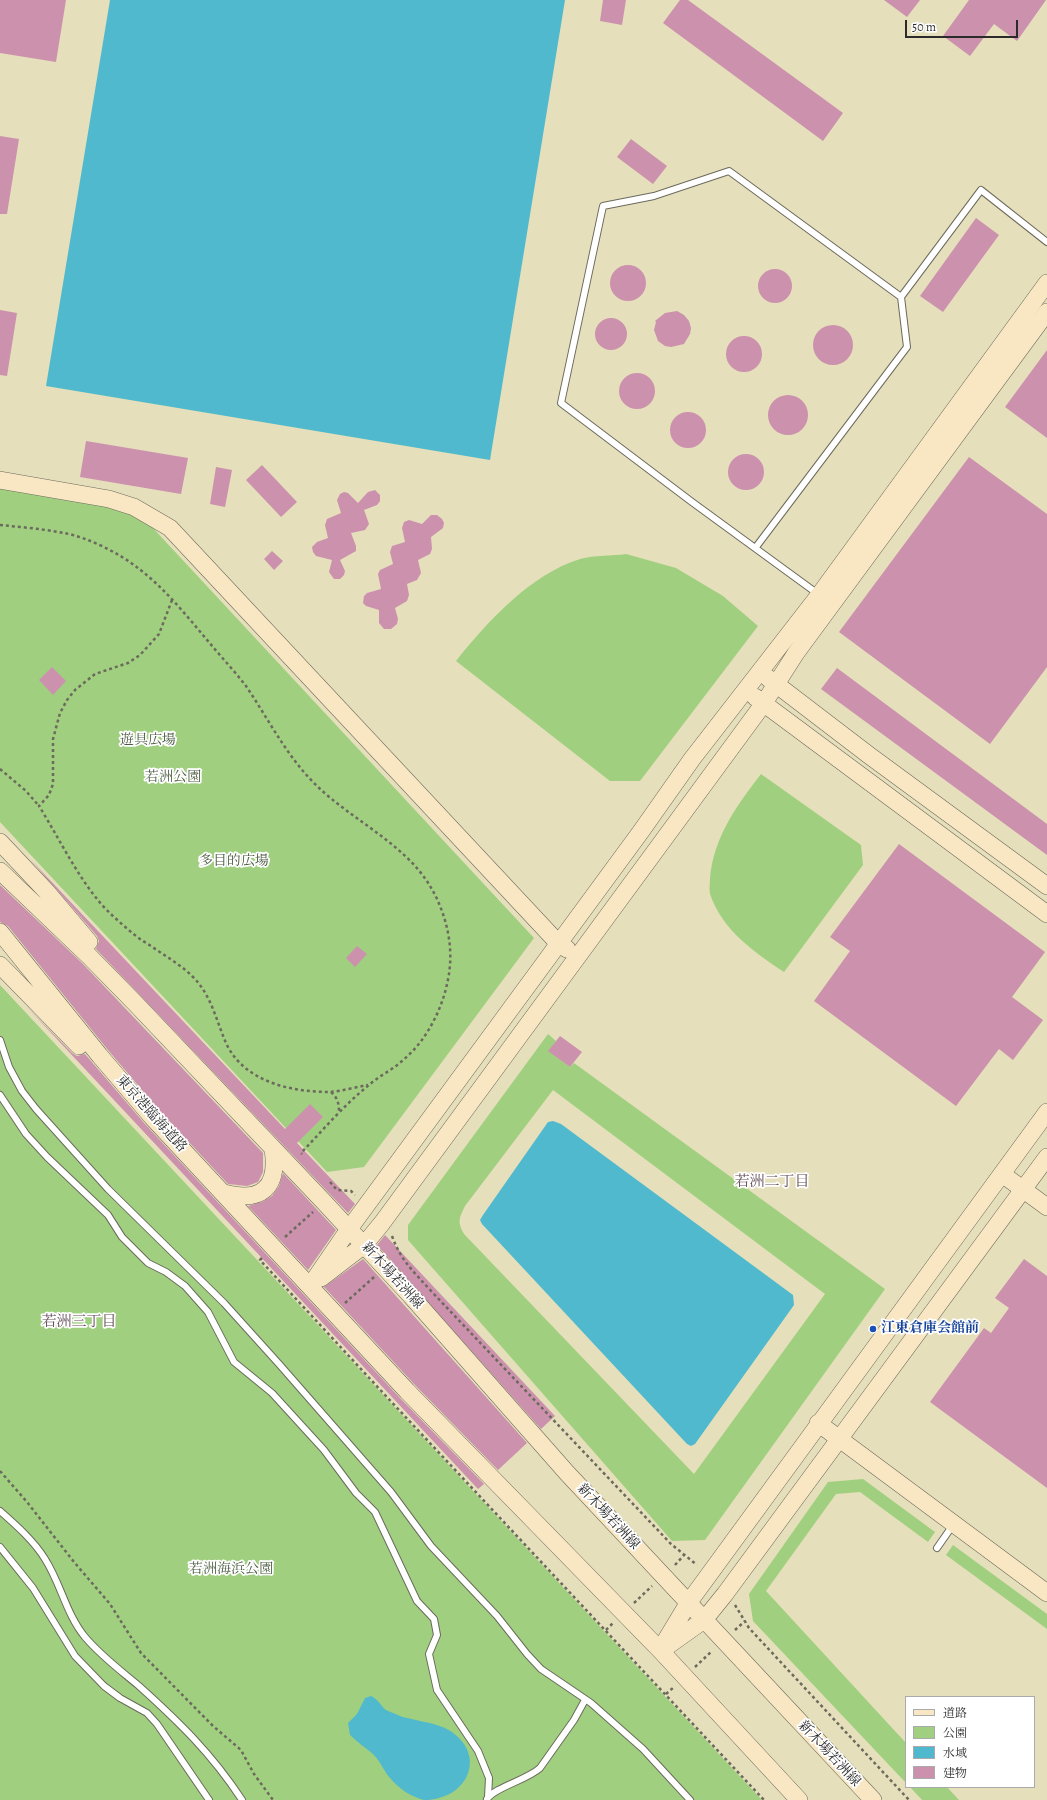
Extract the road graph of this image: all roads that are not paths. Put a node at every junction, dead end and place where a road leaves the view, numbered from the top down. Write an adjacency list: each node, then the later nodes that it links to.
1 (1047, 242): 3 (lane)
2 (1047, 283): 7 (street)
3 (901, 297): 6 (lane); 6 (lane)
4 (1047, 312): 9 (street)
5 (0, 480): 17 (street)
6 (756, 547): 7 (lane)
7 (820, 594): 8 (street)
8 (760, 672): 9 (street); 10 (street)
9 (777, 684): 11 (street); 14 (street)
10 (744, 690): 11 (street); 17 (street)
11 (764, 703): 15 (street); 18 (street)
12 (0, 842): 21 (street)
13 (0, 871): 21 (street)
14 (1047, 886)
15 (1047, 914)
16 (1, 933): 24 (street, 東京港臨海道路)
17 (559, 944): 18 (street); 31 (street)
18 (577, 956): 32 (street)
19 (0, 965): 24 (street)
20 (0, 1040): 44 (lane)
21 (195, 1066): 25 (street)
22 (0, 1095): 45 (lane)
23 (1047, 1112): 27 (street)
24 (152, 1117): 29 (street, 東京港臨海道路)
25 (273, 1149): 29 (street); 31 (street)
26 (1047, 1157): 28 (street)
27 (1002, 1174): 28 (street); 34 (street)
28 (1023, 1190): 30 (street); 35 (street)
29 (224, 1193): 33 (street, 東京港臨海道路)
30 (1047, 1207)
31 (349, 1229): 32 (street, 新木場若洲線); 33 (street)
32 (364, 1246): 33 (street); 41 (street, 新木場若洲線)
33 (310, 1286): 43 (street)
34 (818, 1423): 35 (street); 41 (street)
35 (839, 1439): 37 (street); 42 (street)
36 (0, 1511): 47 (lane)
37 (954, 1524): 39 (lane); 40 (street)
38 (0, 1547): 46 (lane)
39 (937, 1548)
40 (1047, 1593)
41 (689, 1602): 42 (street, 新木場若洲線); 43 (street)
42 (704, 1620): 43 (street); 50 (street, 新木場若洲線)
43 (660, 1650): 49 (street)
44 (585, 1700): 45 (lane); 48 (lane)
45 (487, 1798)
46 (209, 1800)
47 (242, 1800)
48 (690, 1800)
49 (799, 1800)
50 (873, 1800)

